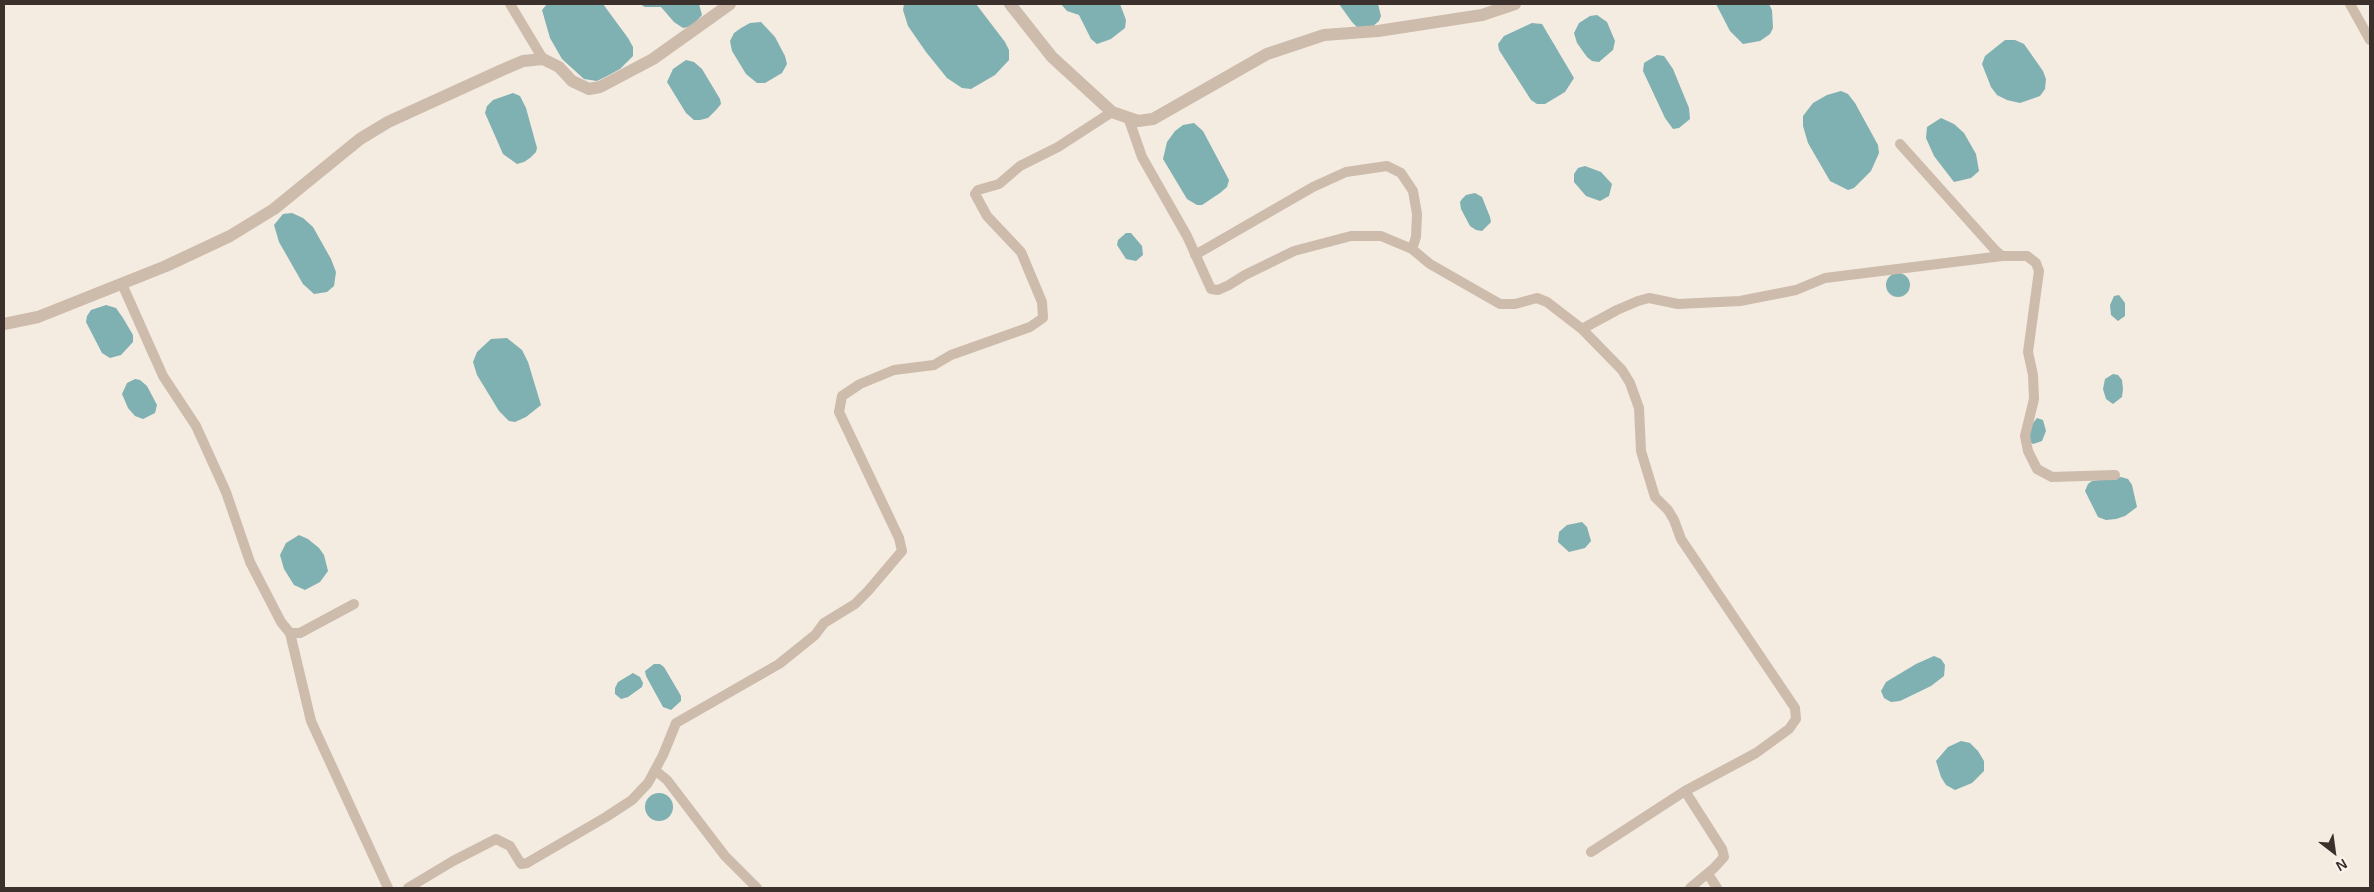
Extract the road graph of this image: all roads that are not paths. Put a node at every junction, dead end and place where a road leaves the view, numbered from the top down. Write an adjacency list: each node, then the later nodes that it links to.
1 (510, 4): 7 (street)
2 (730, 4): 7 (street)
3 (1010, 4): 8 (street)
4 (1515, 4): 9 (street)
5 (2350, 4): 6 (street)
6 (2370, 40)
7 (543, 59): 14 (street)
8 (1112, 112): 9 (street); 20 (street)
9 (1128, 117): 12 (street)
10 (1900, 144): 13 (street)
11 (1412, 249): 12 (street); 12 (street); 16 (street)
12 (1195, 256)
13 (2002, 256): 16 (street); 17 (street)
14 (122, 284): 15 (street); 19 (street)
15 (4, 324)
16 (1582, 329): 21 (street)
17 (2114, 475)
18 (354, 604): 19 (street)
19 (290, 633): 24 (street)
20 (656, 771): 25 (street); 26 (street)
21 (1685, 791): 22 (street); 23 (street)
22 (1591, 852)
23 (1708, 874): 27 (street); 28 (street)
24 (388, 888)
25 (408, 888)
26 (757, 888)
27 (1690, 888)
28 (1717, 888)

